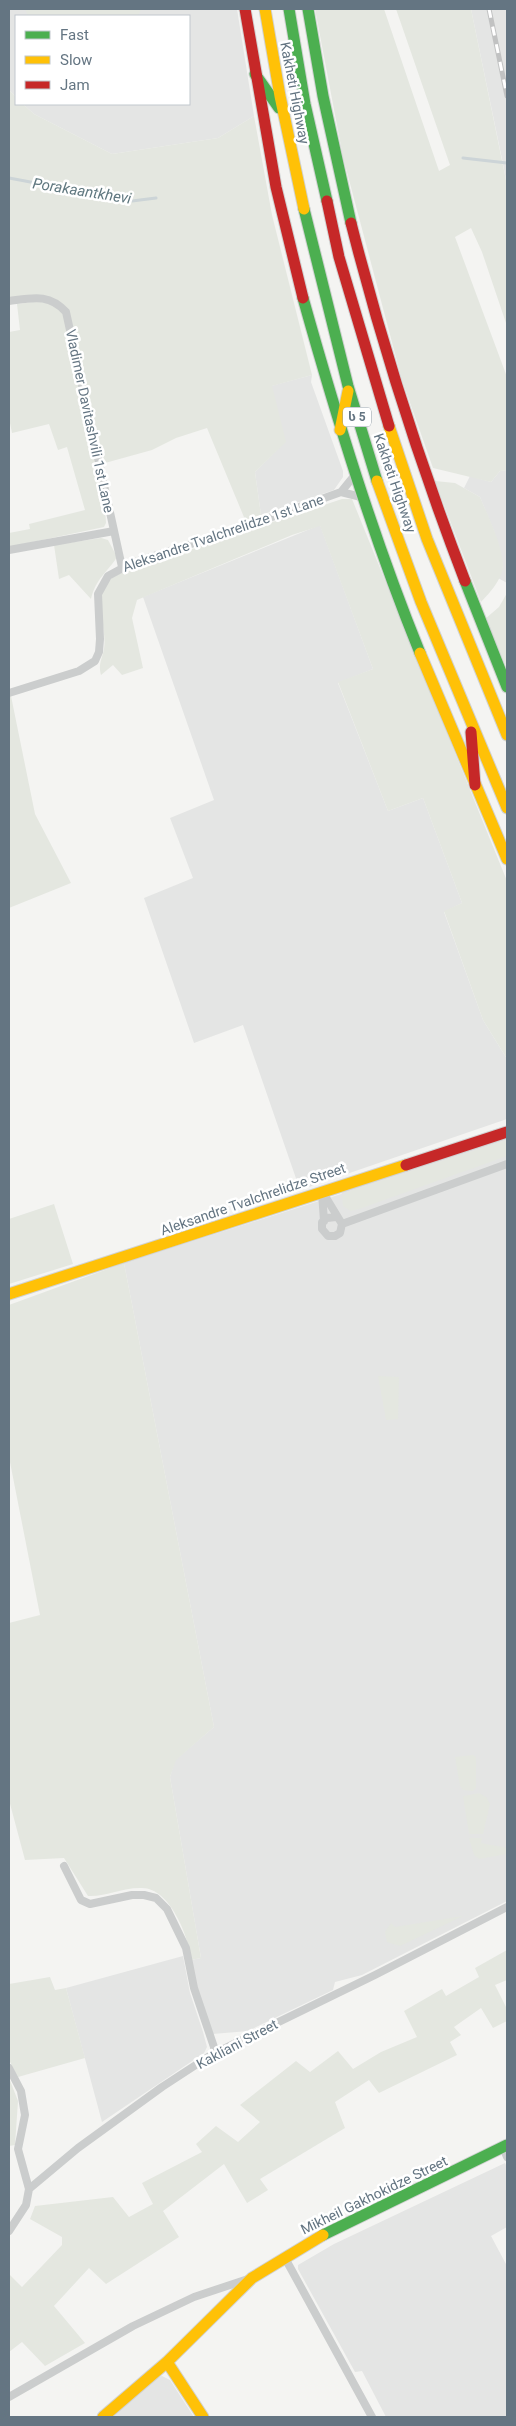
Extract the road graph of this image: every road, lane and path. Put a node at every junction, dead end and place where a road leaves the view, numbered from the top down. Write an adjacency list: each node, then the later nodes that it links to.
1 (245, 9): 5 (main road)
2 (265, 9): 6 (main road, Kakheti Highway / ს 5)
3 (289, 9): 19 (main road, Kakheti Highway / ს 5)
4 (308, 9): 16 (main road, Kakheti Highway)
5 (255, 74): 6 (main road); 9 (main road)
6 (282, 112): 8 (main road, Kakheti Highway / ს 5)
7 (9, 301): 13 (street, Vladimer Davitashvili 1st Lane)
8 (348, 390): 9 (main road); 18 (main road, Kakheti Highway / ს 5)
9 (340, 430): 10 (main road)
10 (354, 476): 11 (street, Aleksandre Tvalchrelidze 1st Lane); 12 (main road)
11 (341, 492): 12 (street, Aleksandre Tvalchrelidze 1st Lane); 15 (street, Aleksandre Tvalchrelidze 1st Lane)
12 (361, 496): 20 (main road)
13 (114, 531): 14 (street); 15 (street, Vladimer Davitashvili 1st Lane)
14 (9, 550)
15 (122, 567): 17 (street, Aleksandre Tvalchrelidze 1st Lane)
16 (507, 687)
17 (9, 693)
18 (470, 721): 20 (main road); 21 (main road, Kakheti Highway / ს 5)
19 (507, 735)
20 (475, 785): 22 (main road)
21 (507, 808)
22 (507, 859)
23 (507, 1132): 25 (main road, Aleksandre Tvalchrelidze Street)
24 (507, 1164): 28 (street)
25 (322, 1191): 26 (street); 27 (street); 29 (main road, Aleksandre Tvalchrelidze Street)
26 (336, 1217): 27 (street); 28 (street)
27 (324, 1221): 28 (street)
28 (342, 1224)
29 (9, 1294)
30 (64, 1866): 32 (street)
31 (507, 1907): 32 (street, Kakliani Street)
32 (216, 2053): 35 (street, Kakliani Street)
33 (9, 2068): 35 (street)
34 (506, 2150): 37 (main road, Mikheil Gakhokidze Street)
35 (29, 2189): 36 (street)
36 (9, 2231)
37 (285, 2258): 38 (main road, Mikheil Gakhokidze Street); 43 (street)
38 (252, 2278): 39 (main road, Mikheil Gakhokidze Street); 40 (street)
39 (167, 2362): 41 (main road, Mikheil Gakhokidze Street); 42 (main road)
40 (9, 2397)
41 (103, 2417)
42 (203, 2417)
43 (372, 2417)

